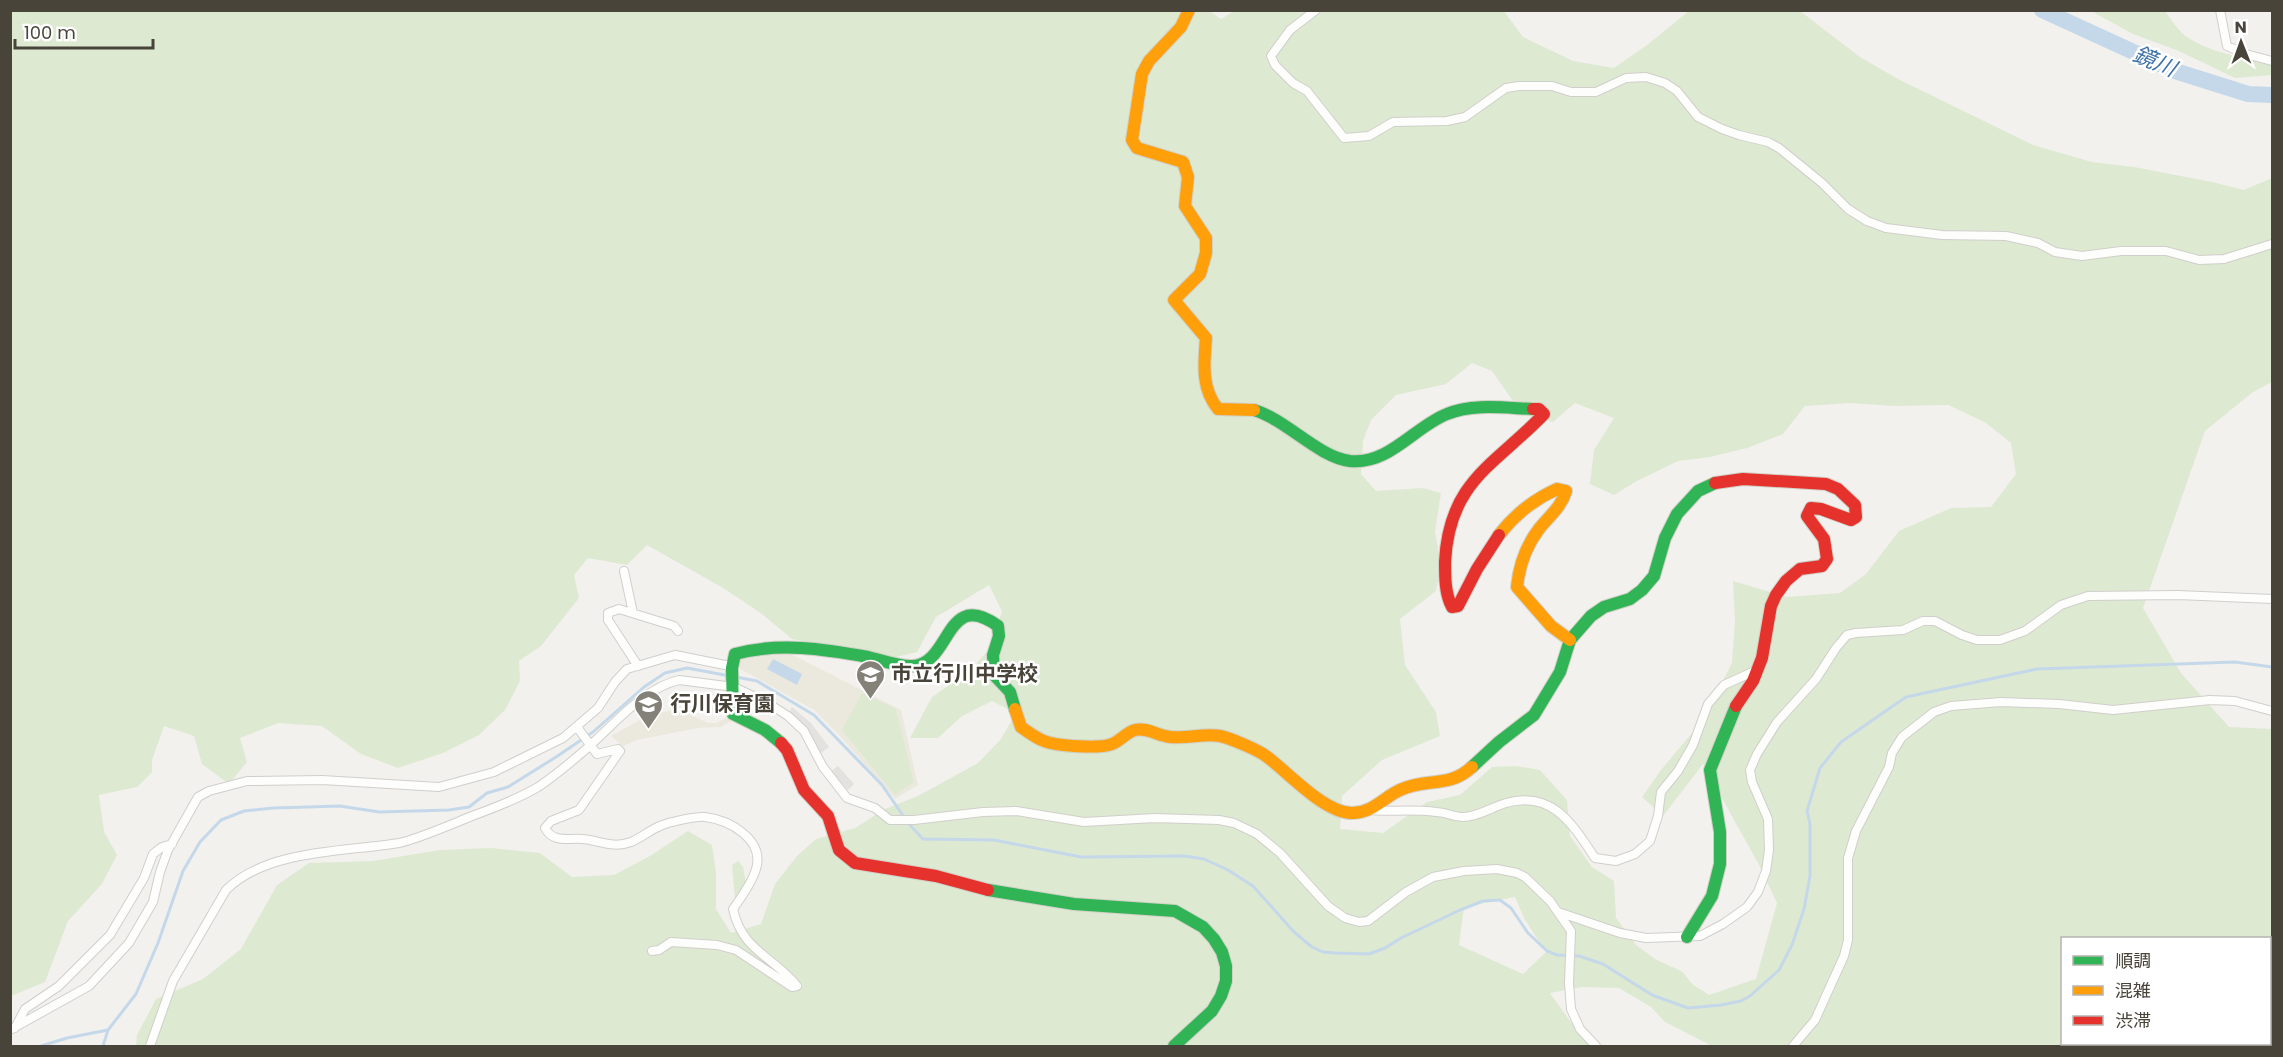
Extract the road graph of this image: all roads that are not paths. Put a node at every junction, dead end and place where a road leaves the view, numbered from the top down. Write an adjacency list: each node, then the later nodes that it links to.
1 (1189, 10): 10 (street)
2 (1316, 10): 5 (street)
3 (2220, 10): 4 (street)
4 (2272, 61)
5 (2272, 244)
6 (624, 571): 8 (street)
7 (2272, 599): 21 (street)
8 (633, 613): 9 (street); 11 (street)
9 (678, 631)
10 (1570, 640): 13 (street); 18 (street)
11 (638, 666): 12 (street); 16 (street)
12 (730, 666): 14 (street); 18 (street)
13 (1757, 670): 18 (street); 21 (street)
14 (734, 687): 17 (street); 20 (street); 25 (street)
15 (2272, 711): 27 (street)
16 (577, 727): 17 (street); 19 (street)
17 (590, 745): 22 (street); 24 (street)
18 (1367, 810)
19 (172, 844): 23 (street); 23 (street)
20 (1558, 912): 21 (street); 26 (street)
21 (1687, 937)
22 (652, 951)
23 (13, 1029)
24 (150, 1047)
25 (1174, 1047)
26 (1596, 1047)
27 (1793, 1047)

